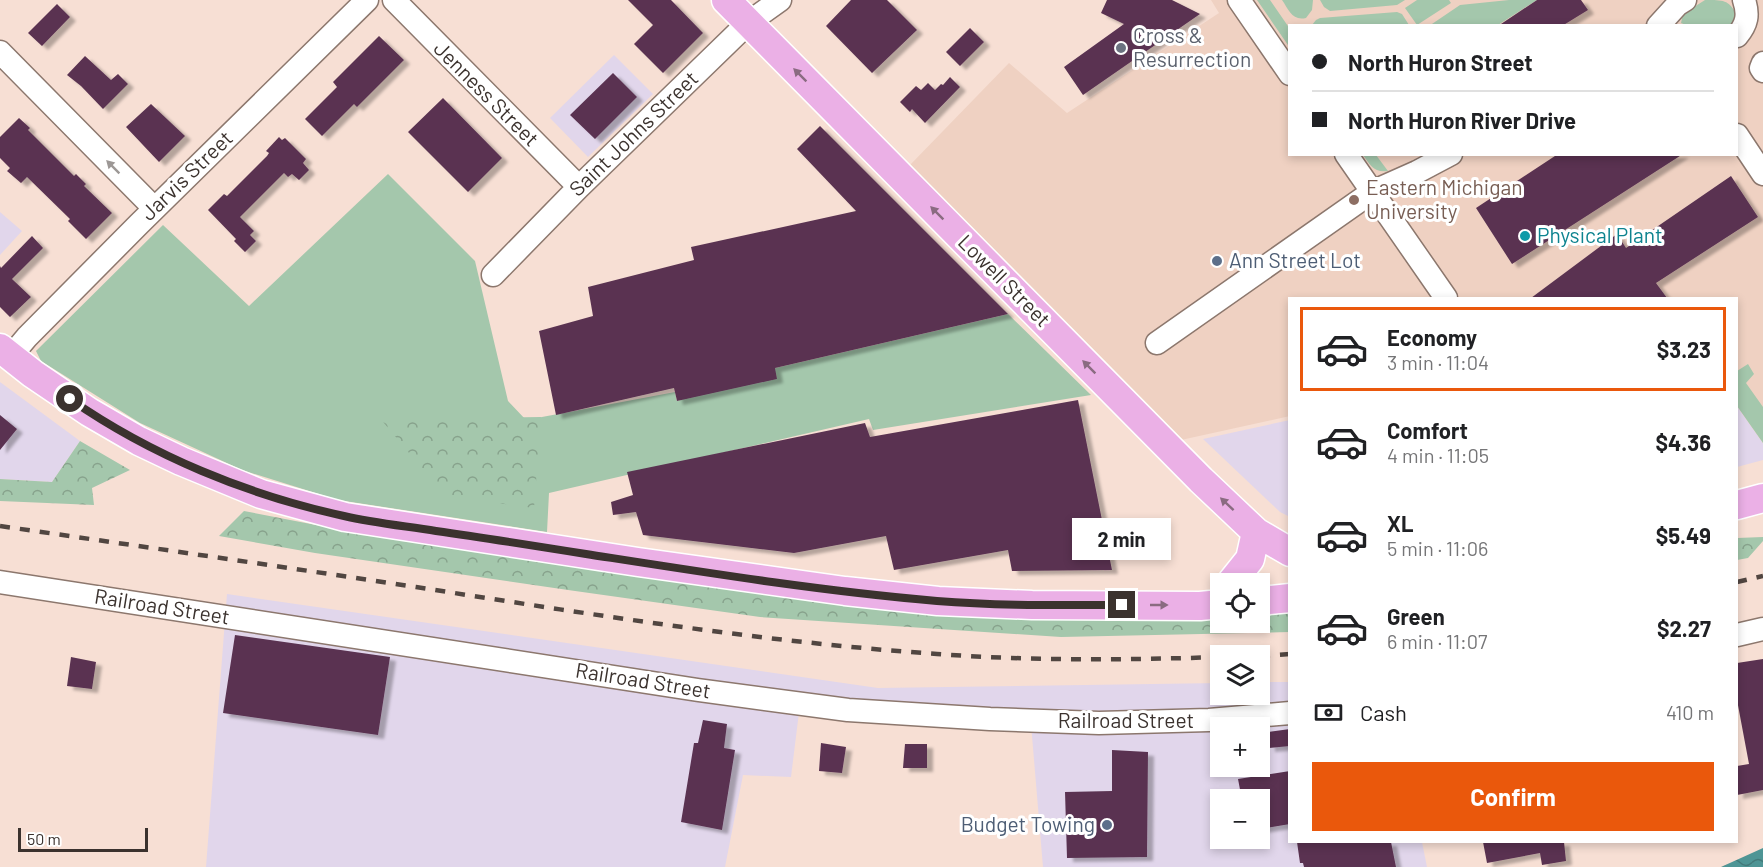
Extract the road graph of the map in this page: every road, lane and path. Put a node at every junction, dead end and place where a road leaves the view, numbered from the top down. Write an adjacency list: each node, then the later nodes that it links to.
1 (367, 0): 21 (street, Jarvis Street)
2 (394, 0): 19 (street, Jenness Street)
3 (726, 0): 8 (main road, Lowell Street)
4 (780, 0): 8 (street, Saint Johns Street)
5 (1239, 0): 13 (street)
6 (1685, 0): 9 (street)
7 (1744, 0): 10 (street)
8 (748, 23): 19 (street, Saint Johns Street); 28 (main road, Lowell Street, one-way to 8)
9 (1663, 24)
10 (1749, 29)
11 (0, 52): 21 (street, one-way to 11)
12 (1763, 63): 14 (street)
13 (1288, 71)
14 (1763, 71)
15 (1738, 136): 18 (street)
16 (1347, 156): 20 (street)
17 (1447, 156): 20 (street)
18 (1763, 174)
19 (579, 187): 22 (street, Saint Johns Street)
20 (1372, 192): 23 (street); 24 (street)
21 (154, 208): 25 (street, Jarvis Street)
22 (493, 275)
23 (1445, 297)
24 (1157, 343)
25 (5, 352): 33 (main road, one-way to 33)
26 (1763, 498): 27 (main road)
27 (1738, 505)
28 (1256, 532): 29 (main road, Lowell Street); 30 (main road)
29 (1288, 551)
30 (1239, 573)
31 (0, 582): 37 (street, Railroad Street)
32 (1288, 598): 34 (main road)
33 (1210, 600)
34 (1270, 600)
35 (1763, 629): 36 (street)
36 (1738, 635)
37 (1288, 713)

